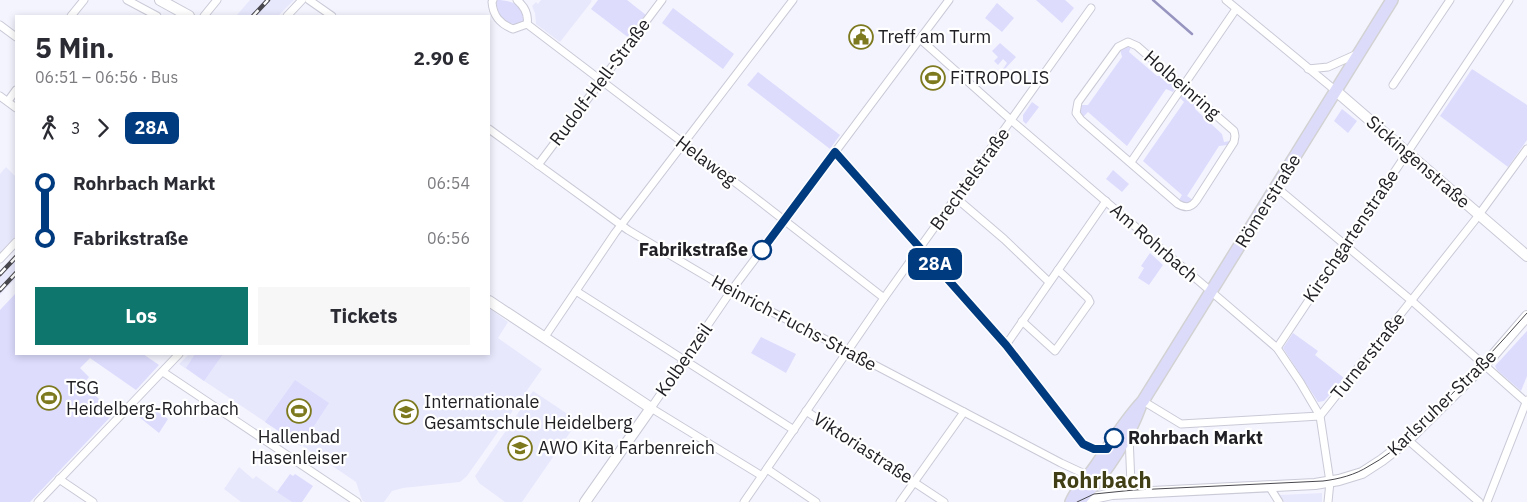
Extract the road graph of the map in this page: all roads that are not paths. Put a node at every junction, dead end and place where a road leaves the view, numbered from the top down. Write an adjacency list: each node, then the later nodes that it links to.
1 (84, 0): 18 (street)
2 (128, 0): 19 (street)
3 (160, 0): 20 (main road)
4 (217, 0): 21 (street)
5 (302, 0): 22 (street)
6 (309, 0): 23 (street)
7 (493, 0): 24 (street)
8 (518, 0): 24 (street)
9 (662, 0): 30 (street, Rudolf-Hell-Straße)
10 (793, 0): 40 (street)
11 (949, 0): 27 (street)
12 (1226, 0): 17 (street, Sickingenstraße)
13 (1392, 0): 28 (main road, Römerstraße)
14 (1450, 0): 31 (street)
15 (1509, 0): 43 (street, Kirschgartenstraße)
16 (1091, 8): 38 (street, Brechtelstraße)
17 (1236, 9): 29 (street, Sickingenstraße); 32 (street)
18 (75, 15)
19 (154, 15)
20 (187, 15)
21 (205, 15)
22 (289, 15)
23 (331, 15)
24 (527, 24): 30 (street, Helaweg)
25 (0, 25): 26 (street)
26 (15, 36)
27 (920, 39): 38 (street, Am Rohrbach); 42 (street)
28 (1359, 53): 29 (street); 34 (main road, Römerstraße)
29 (1308, 68): 34 (street, Sickingenstraße)
30 (602, 81): 40 (street, Helaweg); 45 (street, Rudolf-Hell-Straße)
31 (1393, 85)
32 (1183, 86): 44 (street); 44 (street, Holbeinring); 44 (street, Holbeinring)
33 (15, 91): 36 (street)
34 (1336, 91): 43 (main road, Sickingenstraße); 46 (main road, Römerstraße)
35 (0, 96): 36 (street)
36 (8, 101): 37 (street)
37 (15, 107)
38 (1012, 121): 47 (street, Brechtelstraße); 48 (street, Am Rohrbach)
39 (490, 130): 45 (street, Heinrich-Fuchs-Straße)
40 (683, 144): 50 (street, Helaweg); 51 (street)
41 (1527, 149): 49 (street, Turnerstraße)
42 (835, 152): 50 (street); 54 (street)
43 (1406, 154): 49 (main road, Sickingenstraße); 53 (street, Kirschgartenstraße)
44 (1131, 162)
45 (538, 165): 51 (street, Heinrich-Fuchs-Straße)
46 (1276, 187): 53 (street); 61 (main road, Römerstraße)
47 (956, 198): 54 (street, Brechtelstraße); 58 (street)
48 (1106, 201): 57 (street); 61 (street, Am Rohrbach)
49 (1478, 215): 55 (main road, Sickingenstraße); 63 (street, Turnerstraße)
50 (784, 220): 60 (street); 62 (street, Helaweg)
51 (621, 225): 59 (street); 60 (street, Heinrich-Fuchs-Straße)
52 (15, 243): 56 (street)
53 (1345, 246): 63 (street); 69 (street, Kirschgartenstraße)
54 (921, 248): 62 (street, Brechtelstraße); 68 (street)
55 (1527, 256)
56 (0, 259)
57 (1058, 270): 58 (street); 66 (street)
58 (1049, 282): 66 (street)
59 (576, 291): 67 (street); 72 (street, Viktoriastraße)
60 (731, 292): 70 (street, Heinrich-Fuchs-Straße); 72 (street, Kolbenzeil)
61 (1212, 292): 69 (street, Am Rohrbach); 76 (main road, Römerstraße)
62 (884, 298): 70 (street, Brechtelstraße)
63 (1412, 301): 73 (street); 81 (street, Turnerstraße)
64 (490, 302): 67 (main road)
65 (1527, 316): 73 (main road, Karlsruher Straße)
66 (1022, 321): 68 (street)
67 (544, 338): 75 (main road)
68 (1006, 345): 86 (street)
69 (1277, 348): 81 (street, Am Rohrbach)
70 (848, 351): 79 (street, Brechtelstraße); 80 (street, Heinrich-Fuchs-Straße)
71 (178, 355): 74 (street)
72 (684, 361): 78 (street, Kolbenzeil); 83 (street, Viktoriastraße)
73 (1484, 365): 77 (street); 85 (main road, Karlsruher Straße)
74 (163, 372): 90 (street); 98 (street)
75 (630, 395): 78 (main road); 82 (main road, Kolbenzeil)
76 (1143, 401): 81 (street, Turnerstraße); 84 (main road, Römerstraße); 86 (main road, Römerstraße)
77 (1527, 402): 108 (street)
78 (651, 408): 82 (main road, Kolbenzeil); 88 (street)
79 (806, 411): 83 (street, Brechtelstraße); 91 (street, Viktoriastraße)
80 (964, 412): 89 (street, Heinrich-Fuchs-Straße); 91 (street)
81 (1320, 416): 92 (street, Am Rohrbach)
82 (637, 427): 99 (main road, Kolbenzeil)
83 (794, 430): 87 (street, Brechtelstraße)
84 (1129, 432): 94 (street); 104 (main road, Römerstraße)
85 (1408, 440): 92 (main road, Karlsruher Straße); 107 (street)
86 (1107, 449): 89 (main road, Römerstraße)
87 (767, 469): 88 (street, Brechtelstraße); 101 (street)
88 (762, 476): 100 (street, Brechtelstraße)
89 (1089, 476): 104 (main road, Römerstraße)
90 (59, 479): 96 (street); 97 (street)
91 (914, 482): 102 (street); 103 (street, Viktoriastraße)
92 (1330, 482): 93 (main road, Karlsruher Straße); 106 (street, Am Rohrbach)
93 (1269, 486): 94 (main road, Karlsruher Straße); 105 (street)
94 (1137, 492): 95 (main road, Karlsruher Straße)
95 (1114, 498): 104 (main road, Karlsruher Straße)
96 (38, 502)
97 (94, 502)
98 (357, 502)
99 (585, 502)
100 (744, 502)
101 (816, 502)
102 (900, 502)
103 (944, 502)
104 (1077, 502)
105 (1279, 502)
106 (1328, 502)
107 (1479, 502)
108 (1488, 502)

